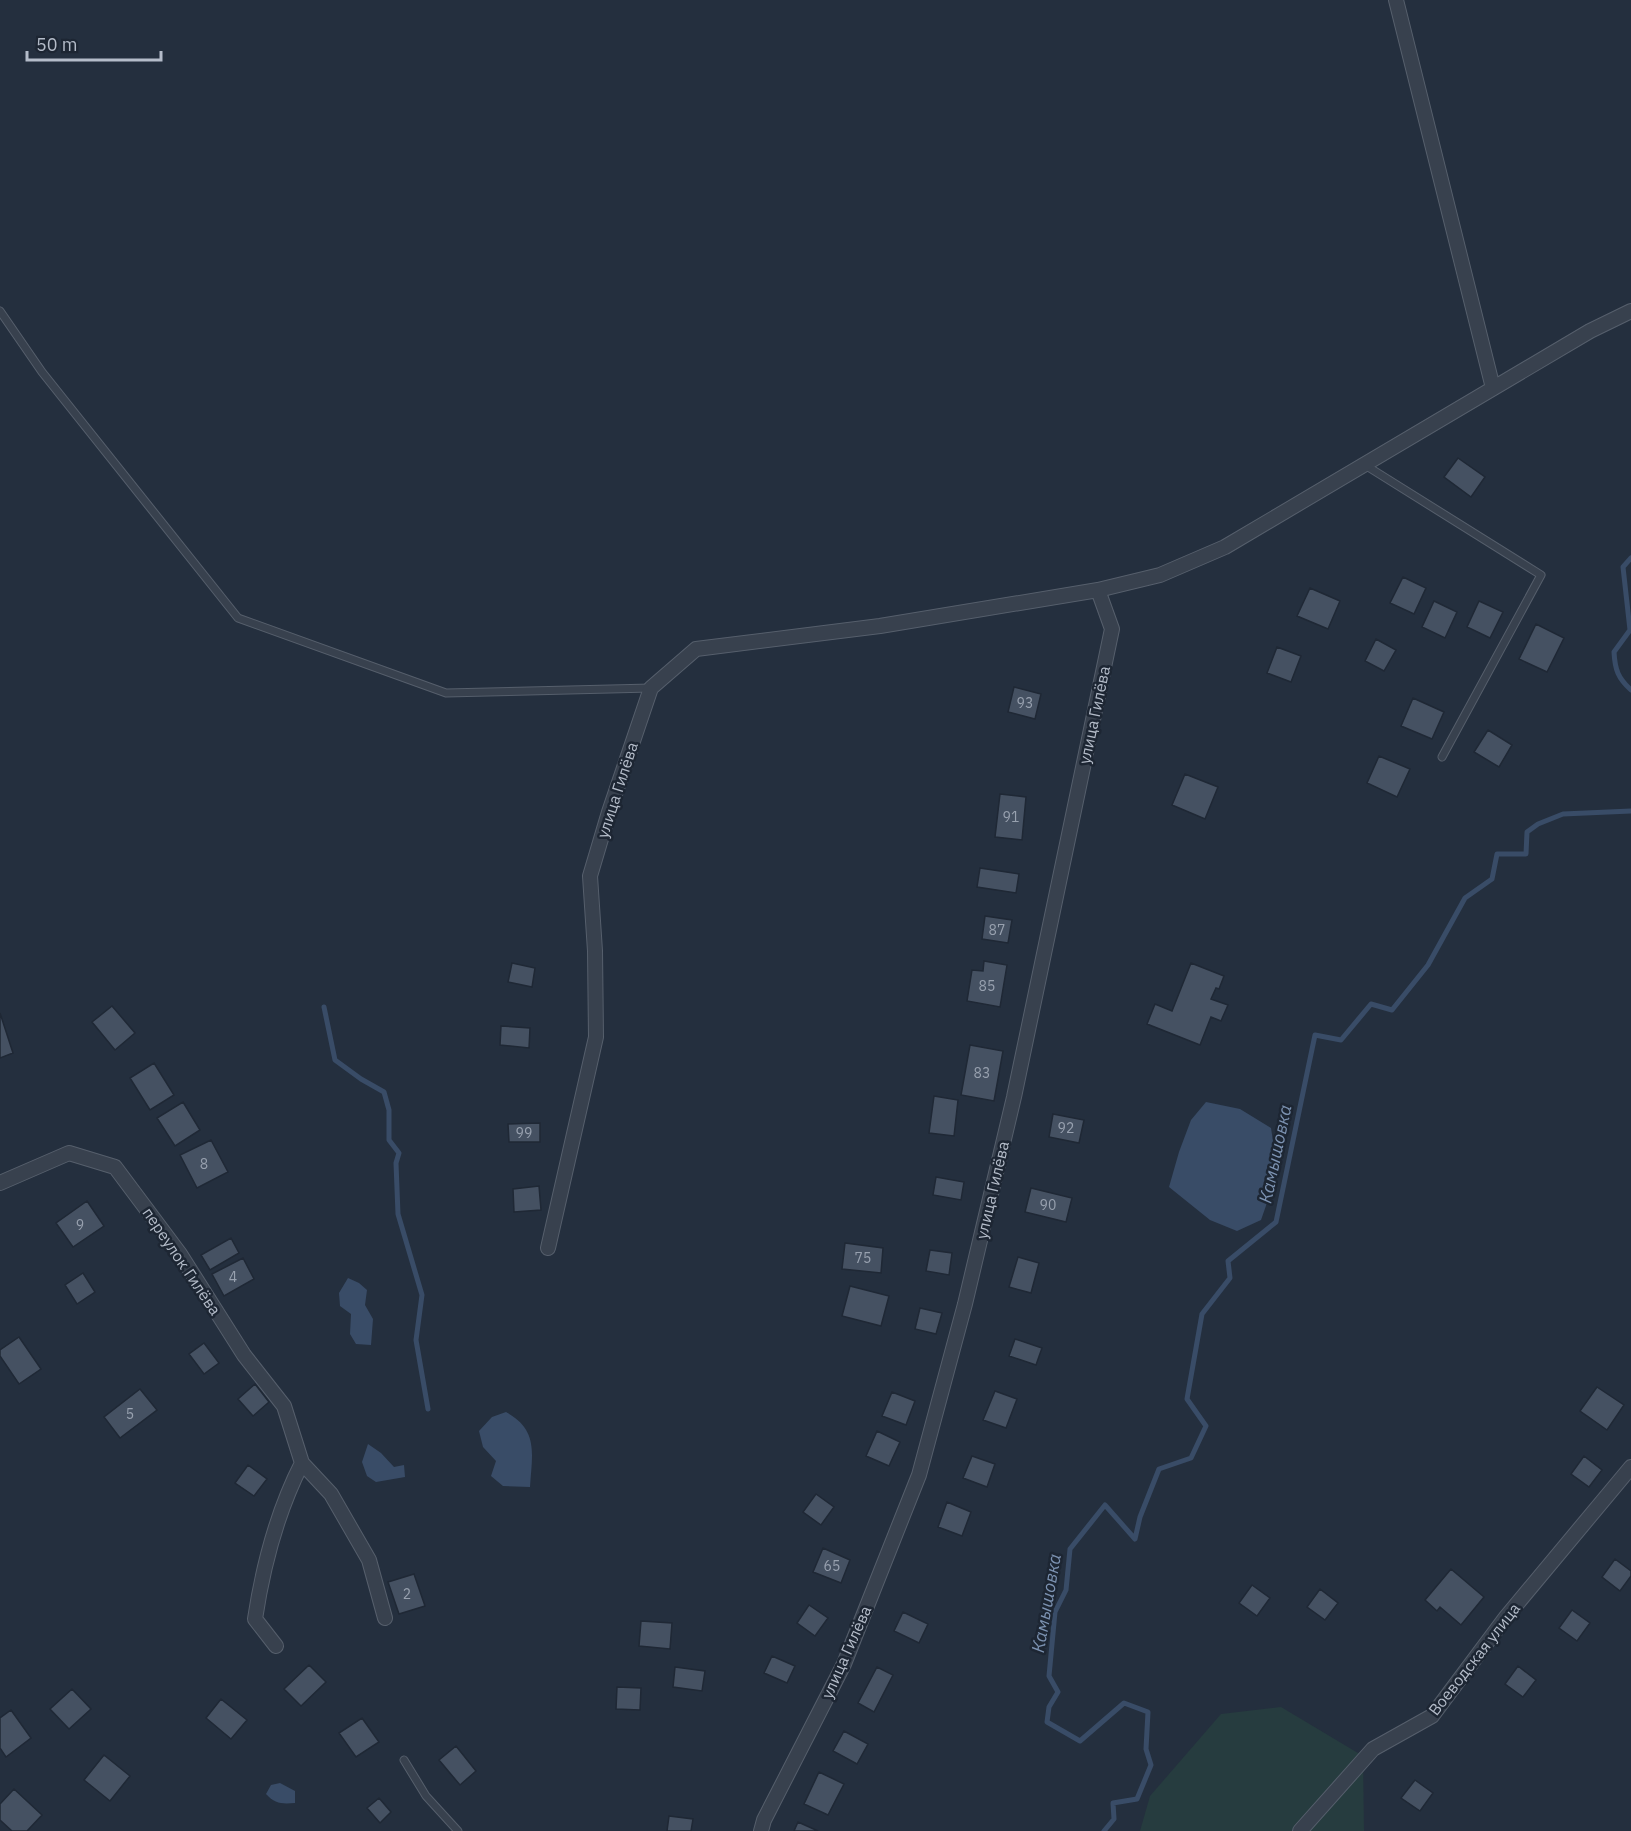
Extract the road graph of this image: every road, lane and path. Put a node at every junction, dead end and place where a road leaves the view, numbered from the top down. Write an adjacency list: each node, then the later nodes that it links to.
1 (1396, 0): 4 (street)
2 (0, 311): 7 (lane)
3 (1631, 311): 4 (street)
4 (1493, 388): 5 (street)
5 (1365, 465): 6 (street); 8 (lane)
6 (1098, 590): 7 (street); 17 (street, улица Гилёва)
7 (651, 688): 10 (street, улица Гилёва)
8 (1442, 757)
9 (0, 1183): 11 (street, переулок Гилёва)
10 (548, 1248)
11 (302, 1463): 13 (street, переулок Гилёва); 14 (street)
12 (1631, 1467): 18 (street, Воеводская улица)
13 (385, 1618)
14 (276, 1646)
15 (404, 1760): 16 (lane)
16 (458, 1831)
17 (761, 1831)
18 (1300, 1831)

